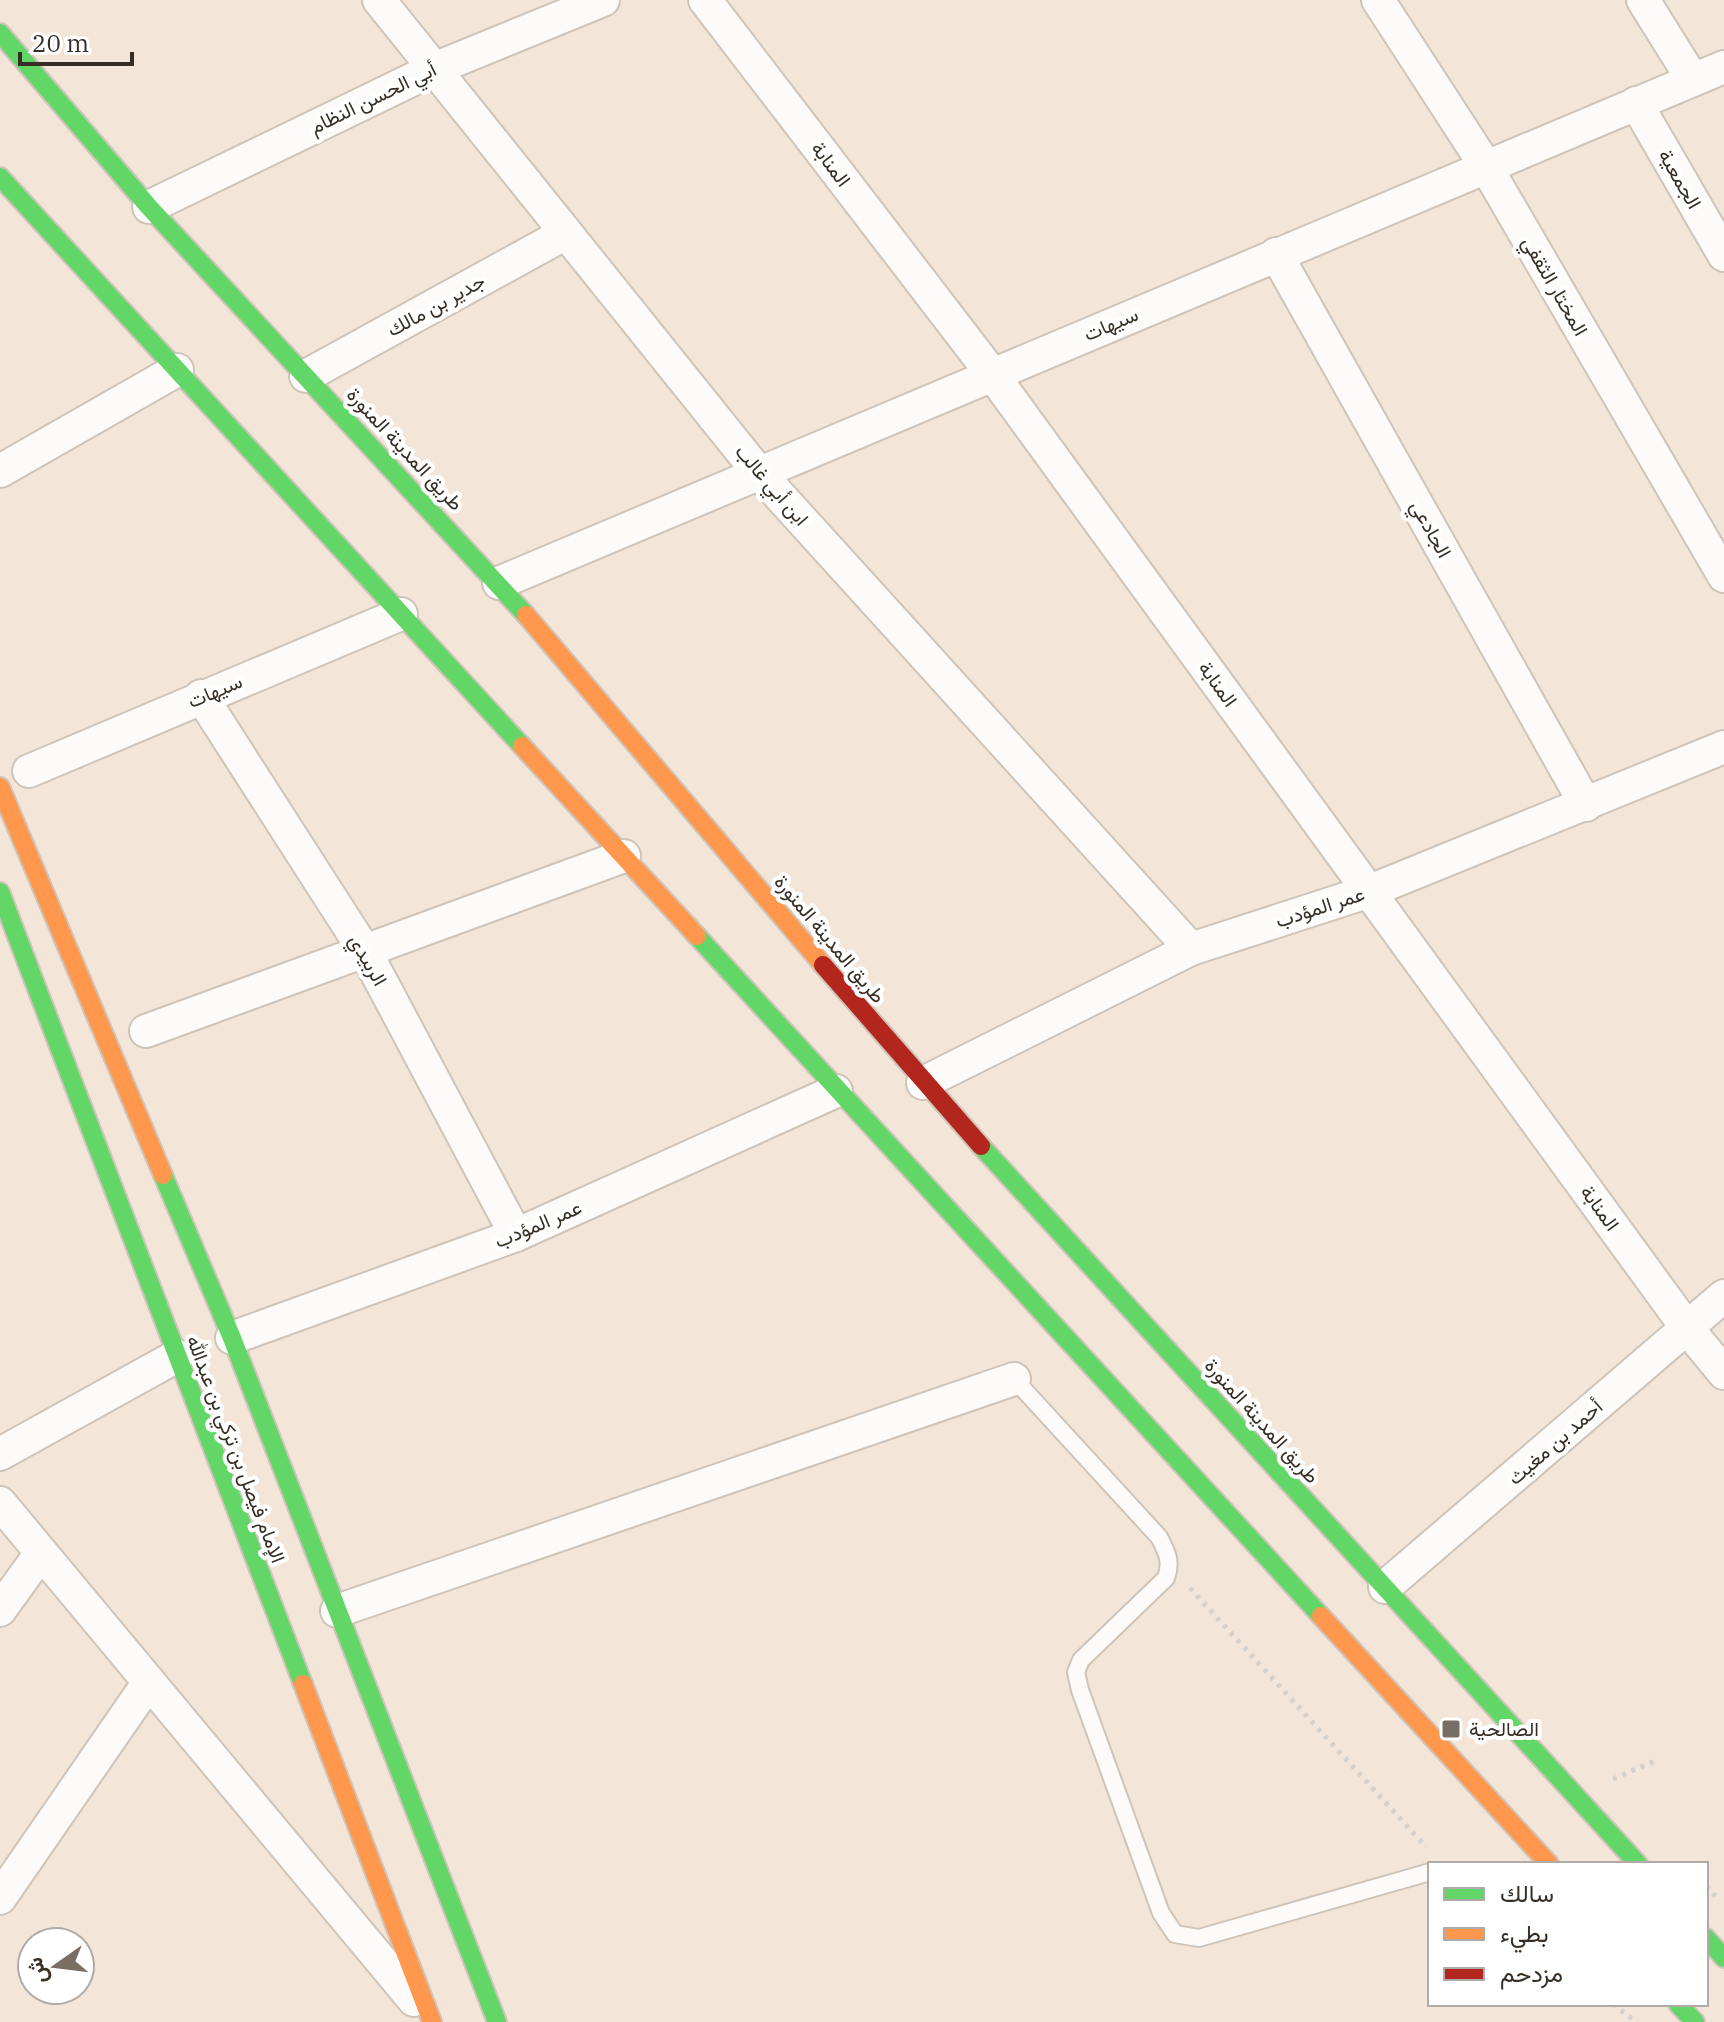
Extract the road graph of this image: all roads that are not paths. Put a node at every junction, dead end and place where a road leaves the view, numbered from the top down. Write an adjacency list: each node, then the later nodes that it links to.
1 (379, 0): 8 (street, ابن أبي غالب)
2 (603, 0): 8 (street, أبي الحسن النظام)
3 (705, 0): 19 (street, المنابة)
4 (1378, 0): 11 (street, المختار الثقفي)
5 (1643, 0): 9 (street)
6 (0, 33): 14 (main road, طريق المدينة المنورة)
7 (1724, 67): 9 (street, سيهات)
8 (434, 69): 14 (street, أبي الحسن النظام); 15 (street, ابن أبي غالب)
9 (1693, 80): 10 (street, سيهات)
10 (1636, 103): 11 (street, سيهات); 17 (street, الجمعية)
11 (1485, 165): 16 (street, سيهات); 23 (street, المختار الثقفي)
12 (0, 177): 13 (main road)
13 (7, 190): 18 (main road)
14 (149, 207): 20 (main road, طريق المدينة المنورة)
15 (566, 233): 20 (street, جدير بن مالك); 22 (street, ابن أبي غالب)
16 (1276, 254): 19 (street, سيهات); 30 (street, الجادعي)
17 (1724, 255)
18 (177, 370): 21 (street); 25 (main road)
19 (992, 374): 22 (street, سيهات); 32 (street, المنابة)
20 (306, 376): 24 (main road, طريق المدينة المنورة)
21 (0, 471)
22 (759, 473): 24 (street, سيهات); 34 (street, ابن أبي غالب)
23 (1724, 576)
24 (499, 583): 37 (main road, طريق المدينة المنورة)
25 (401, 614): 26 (street, سيهات); 31 (main road)
26 (201, 696): 28 (street, سيهات); 35 (street, الربيدي)
27 (1724, 747): 30 (street, عمر المؤدب)
28 (29, 771)
29 (0, 787): 42 (main road, الإمام فيصل بن تركي بن عبدالله)
30 (1586, 805): 32 (street, عمر المؤدب)
31 (624, 856): 35 (street); 38 (main road)
32 (1370, 891): 34 (street, عمر المؤدب); 41 (street, المنابة)
33 (0, 892): 43 (main road, الإمام فيصل بن تركي بن عبدالله)
34 (1191, 949): 37 (street, عمر المؤدب)
35 (366, 953): 36 (street); 39 (street, الربيدي)
36 (146, 1031)
37 (923, 1083): 49 (main road, طريق المدينة المنورة)
38 (836, 1091): 39 (street, عمر المؤدب); 53 (main road)
39 (516, 1235): 42 (street, عمر المؤدب)
40 (1724, 1296): 41 (street, أحمد بن مغيث)
41 (1687, 1328): 44 (street, المنابة); 49 (street, أحمد بن مغيث)
42 (232, 1338): 51 (main road, الإمام فيصل بن تركي بن عبدالله)
43 (177, 1356): 46 (street); 60 (main road, الإمام فيصل بن تركي بن عبدالله)
44 (1724, 1373)
45 (1014, 1379): 51 (street); 55 (lane)
46 (0, 1454)
47 (0, 1503): 48 (street)
48 (41, 1553): 50 (street); 52 (street)
49 (1385, 1587): 54 (main road, طريق المدينة المنورة)
50 (0, 1610)
51 (337, 1611): 61 (main road, الإمام فيصل بن تركي بن عبدالله)
52 (149, 1682): 56 (street); 60 (street)
53 (1547, 1862)
54 (1636, 1862)
55 (1428, 1873)
56 (0, 1898)
57 (1708, 1940): 58 (main road)
58 (1724, 1958)
59 (1680, 2006): 62 (main road)
60 (432, 2022)
61 (497, 2022)
62 (1695, 2022)

